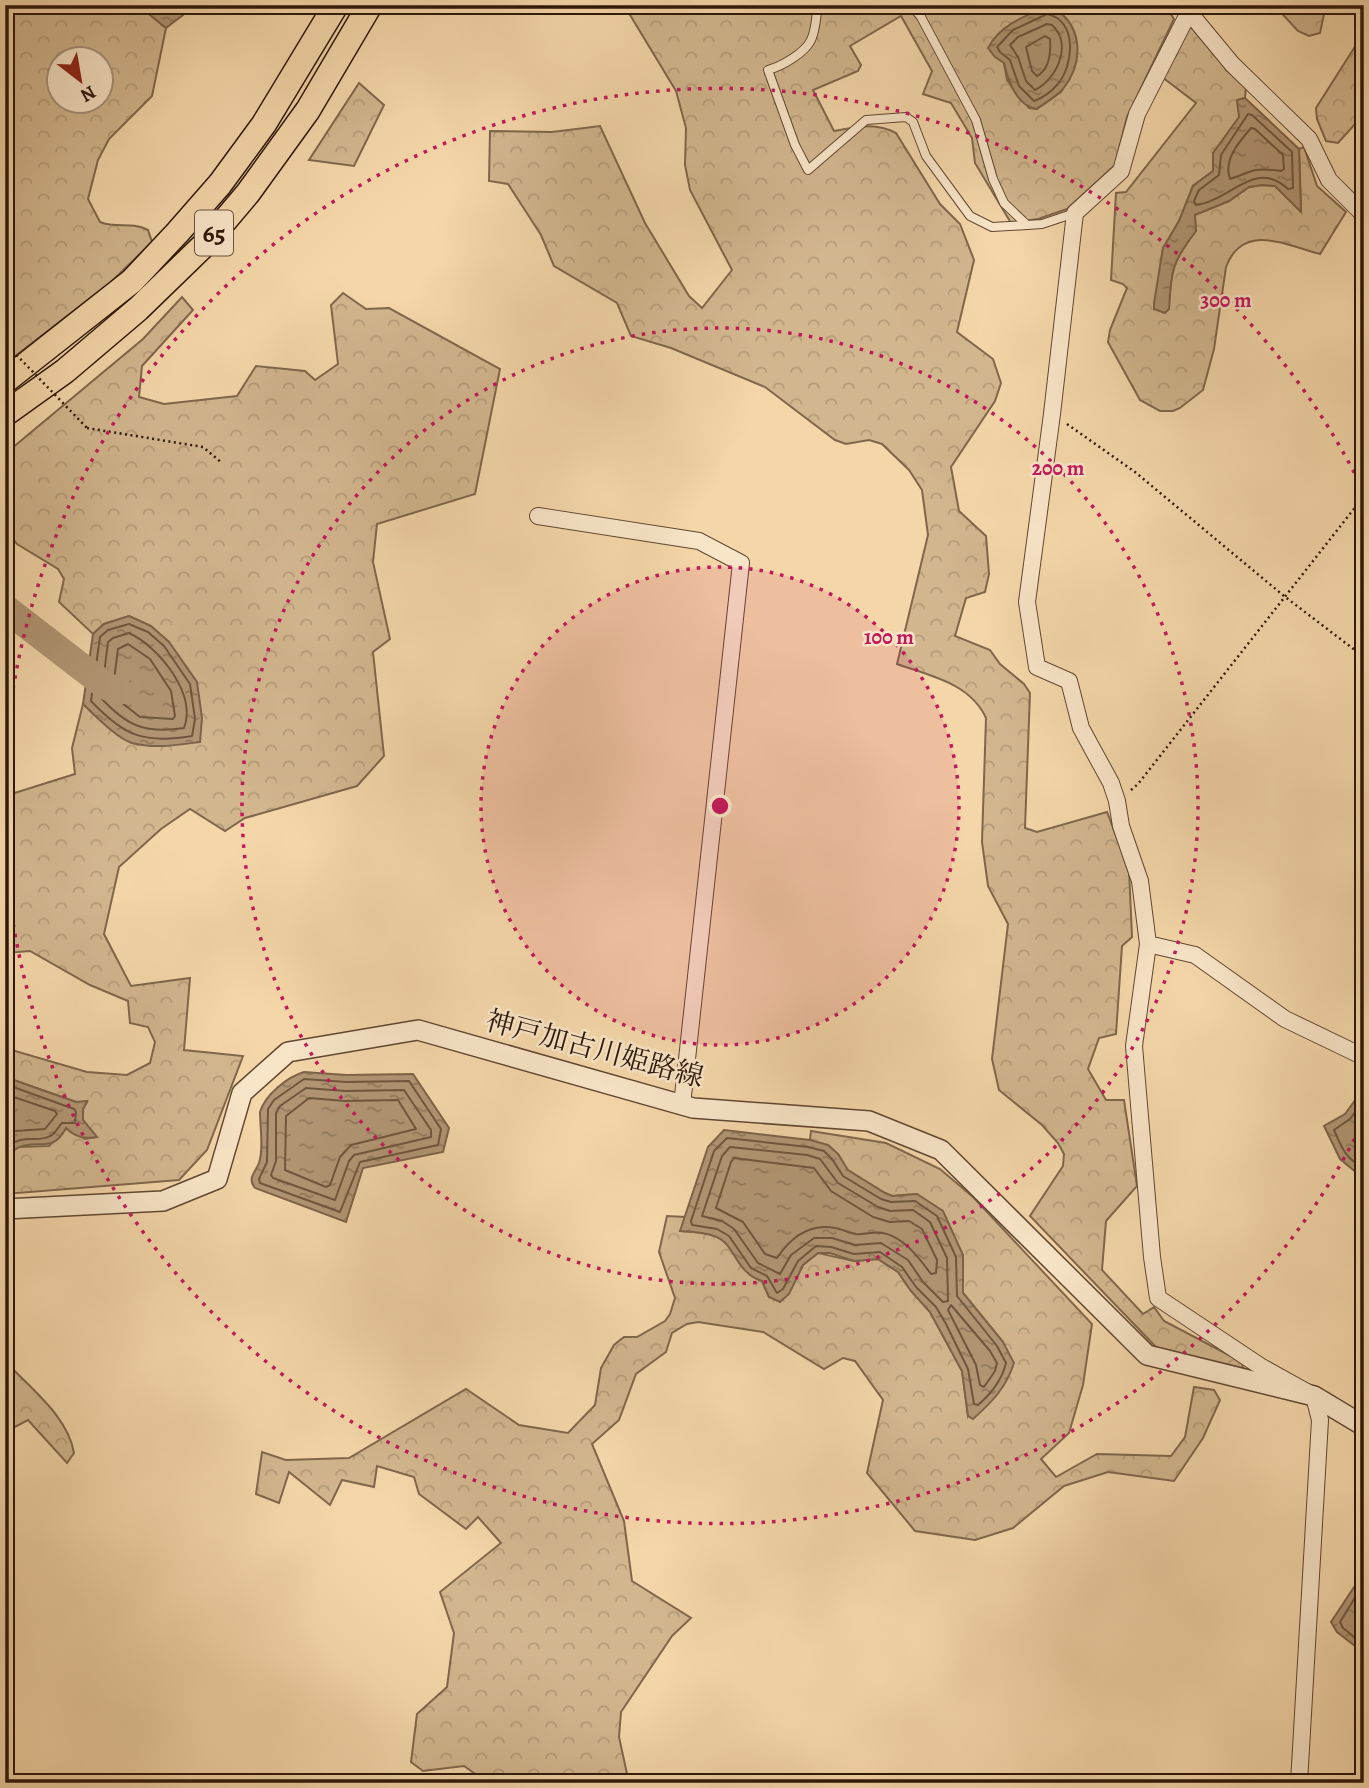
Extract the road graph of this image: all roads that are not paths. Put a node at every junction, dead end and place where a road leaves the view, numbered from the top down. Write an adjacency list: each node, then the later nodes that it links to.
1 (336, 5): 8 (main road, 65)
2 (370, 5): 9 (main road, 65)
3 (818, 5): 7 (lane)
4 (911, 5): 7 (lane)
5 (1075, 213): 6 (street); 7 (lane); 11 (street)
6 (1364, 215)
7 (1027, 225)
8 (5, 381)
9 (5, 414)
10 (538, 516): 13 (street)
11 (1148, 944): 12 (street); 15 (street)
12 (1362, 1050)
13 (682, 1105): 14 (street, 神戸加古川姫路線); 15 (street, 神戸加古川姫路線)
14 (5, 1209)
15 (1314, 1396): 16 (street, 神戸加古川姫路線); 17 (street)
16 (1364, 1426)
17 (1299, 1783)

